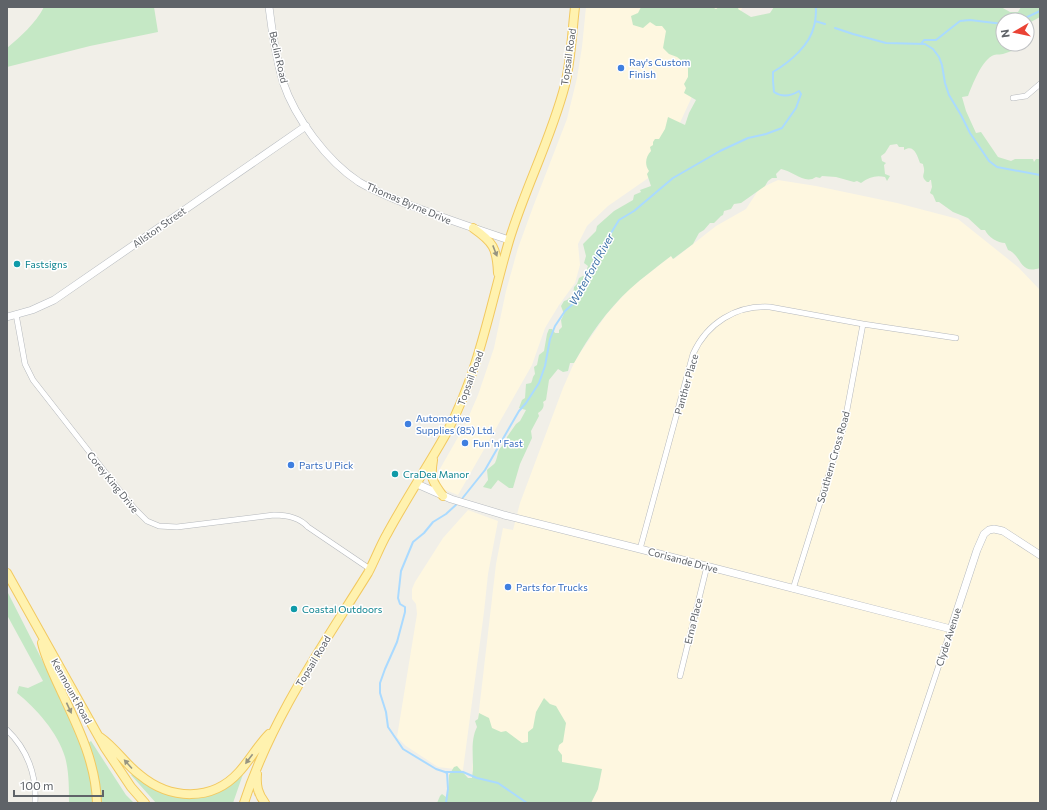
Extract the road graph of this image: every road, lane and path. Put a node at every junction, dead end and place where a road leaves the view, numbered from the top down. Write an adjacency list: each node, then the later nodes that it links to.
1 (269, 7): 5 (street, Beclin Road)
2 (575, 7): 7 (main road, Topsail Road)
3 (1040, 84): 4 (street)
4 (1013, 98)
5 (306, 126): 6 (street, Thomas Byrne Drive); 9 (street, Allston Street)
6 (473, 228): 7 (street, Thomas Byrne Drive); 8 (main road, one-way to 8)
7 (509, 240): 8 (main road, Topsail Road)
8 (498, 283): 13 (main road, Topsail Road)
9 (16, 314): 10 (street, Allston Street); 19 (street, Corey King Drive)
10 (7, 316)
11 (863, 324): 12 (street, Panther Place); 16 (street, Panther Place); 21 (street, Southern Cross Road)
12 (956, 338)
13 (435, 453): 14 (main road, Topsail Road); 15 (main road)
14 (417, 484): 15 (street, Corisande Drive); 19 (main road, Topsail Road)
15 (443, 496): 16 (street, Corisande Drive)
16 (640, 549): 18 (street, Corisande Drive)
17 (1040, 555): 22 (street, Clyde Avenue)
18 (707, 566): 21 (street, Corisande Drive); 24 (street, Erna Place)
19 (370, 570): 25 (main road, Topsail Road)
20 (7, 573): 23 (main road, Kenmount Road)
21 (793, 589): 22 (street, Corisande Drive)
22 (951, 629): 34 (street, Clyde Avenue)
23 (39, 632): 27 (main road, Kenmount Road); 30 (main road, one-way to 30)
24 (680, 676)
25 (274, 729): 27 (main road, one-way to 27); 28 (main road, Topsail Road)
26 (7, 730): 29 (street)
27 (98, 736): 31 (main road, Kenmount Road)
28 (258, 765): 32 (main road, Topsail Road); 33 (main road)
29 (35, 803)
30 (97, 803)
31 (145, 803)
32 (244, 803)
33 (265, 803)
34 (893, 803)

